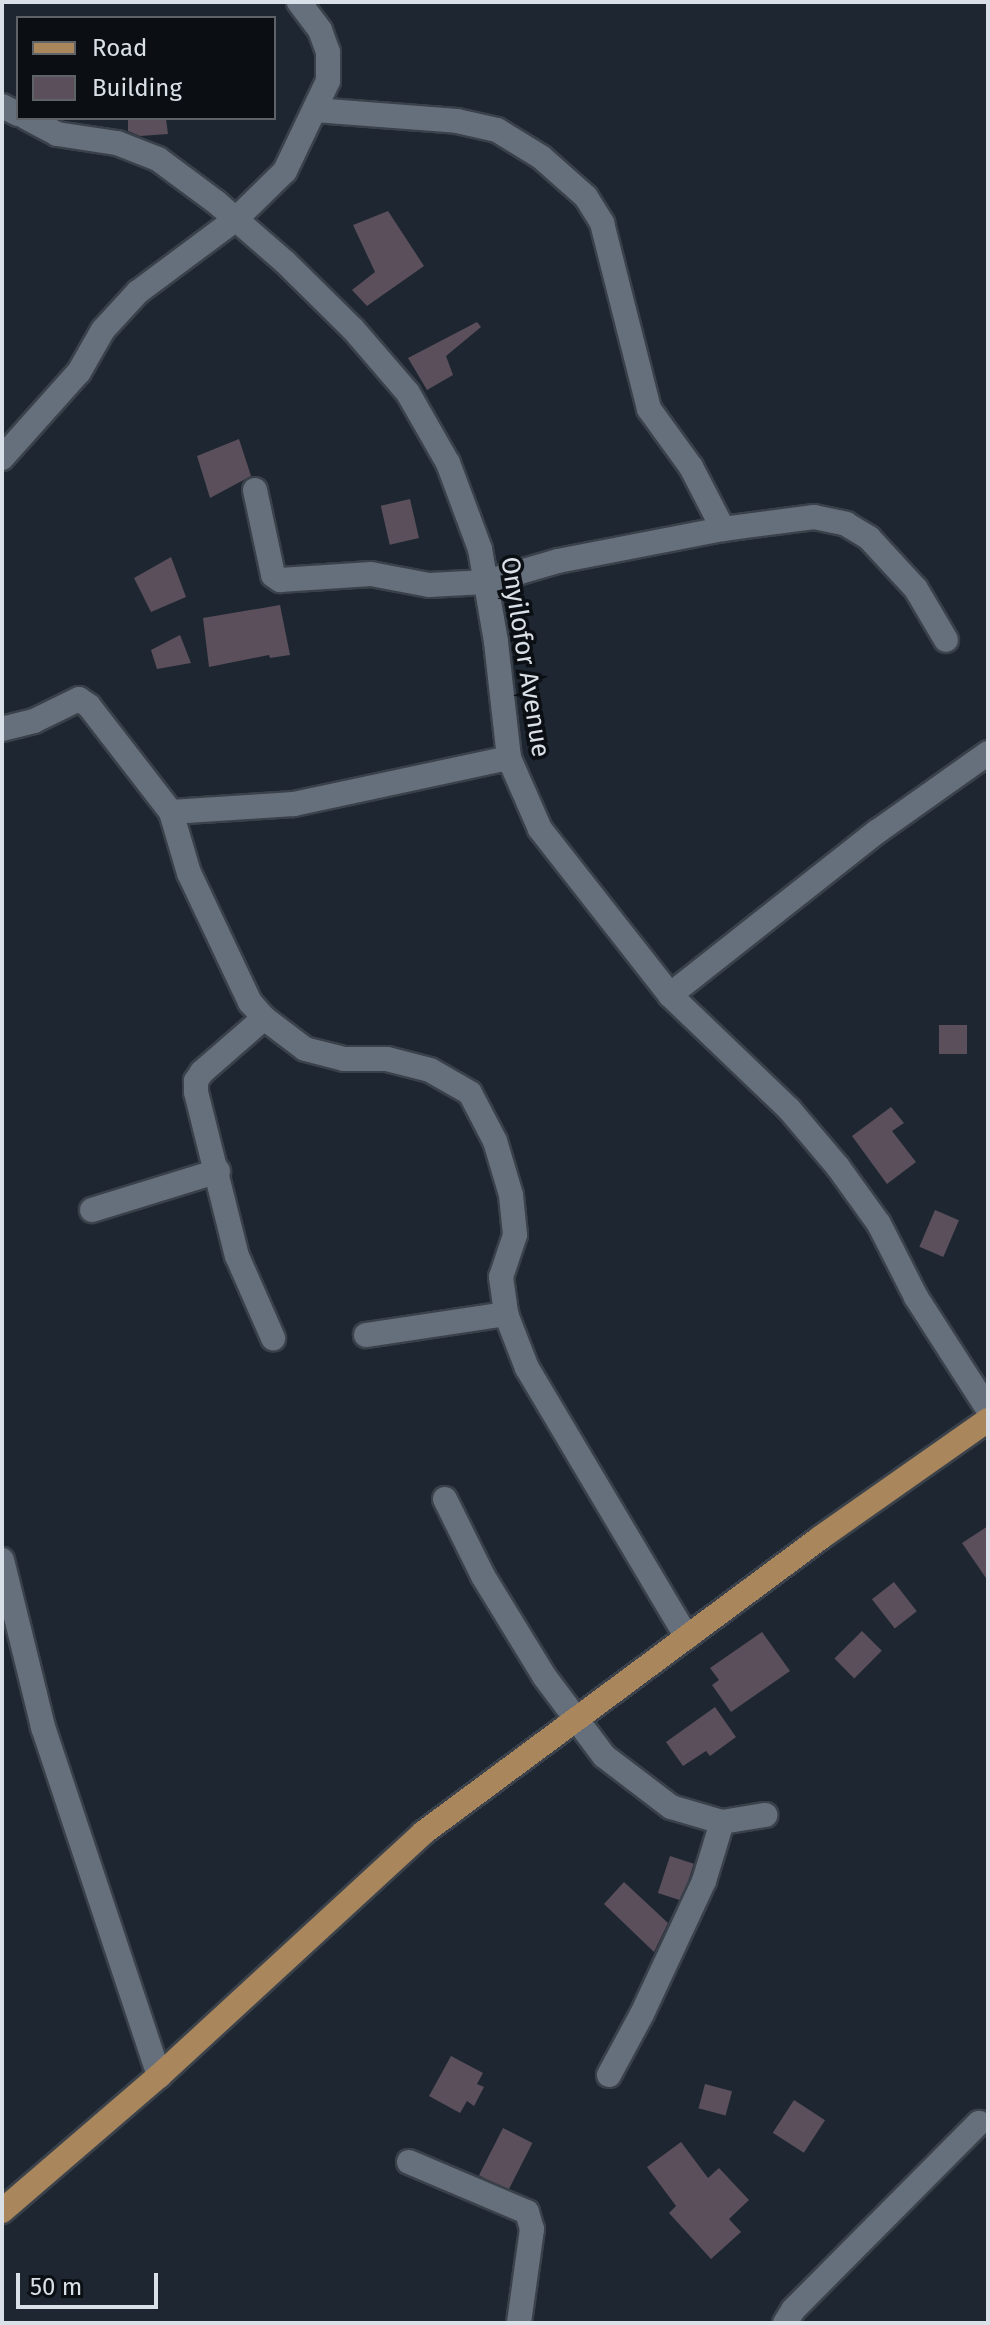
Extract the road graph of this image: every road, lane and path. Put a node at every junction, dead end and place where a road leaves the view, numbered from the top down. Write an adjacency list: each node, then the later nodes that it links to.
1 (299, 2): 2 (street)
2 (315, 110): 4 (street); 7 (street)
3 (31, 120): 4 (street, Onyilofor Avenue)
4 (236, 219): 5 (street); 8 (street, Onyilofor Avenue)
5 (2, 458)
6 (255, 490): 8 (street)
7 (723, 529): 8 (street); 9 (street)
8 (486, 582): 12 (street, Onyilofor Avenue)
9 (946, 640)
10 (2, 729): 13 (street)
11 (988, 753): 14 (street)
12 (509, 758): 13 (street); 14 (street, Onyilofor Avenue)
13 (171, 812): 15 (street)
14 (670, 995): 21 (street, Onyilofor Avenue)
15 (264, 1018): 16 (street); 18 (street)
16 (218, 1171): 17 (street); 20 (street)
17 (92, 1210)
18 (506, 1314): 19 (street); 25 (street)
19 (366, 1335)
20 (273, 1338)
21 (988, 1409)
22 (988, 1420): 25 (main road)
23 (445, 1499): 26 (street)
24 (2, 1560): 30 (street)
25 (687, 1637): 26 (main road)
26 (578, 1718): 28 (street); 30 (main road)
27 (765, 1815): 28 (street)
28 (722, 1822): 29 (street)
29 (609, 2075)
30 (159, 2076): 33 (main road)
31 (979, 2123): 35 (street)
32 (409, 2162): 34 (street)
33 (2, 2211)
34 (519, 2323)
35 (785, 2323)

